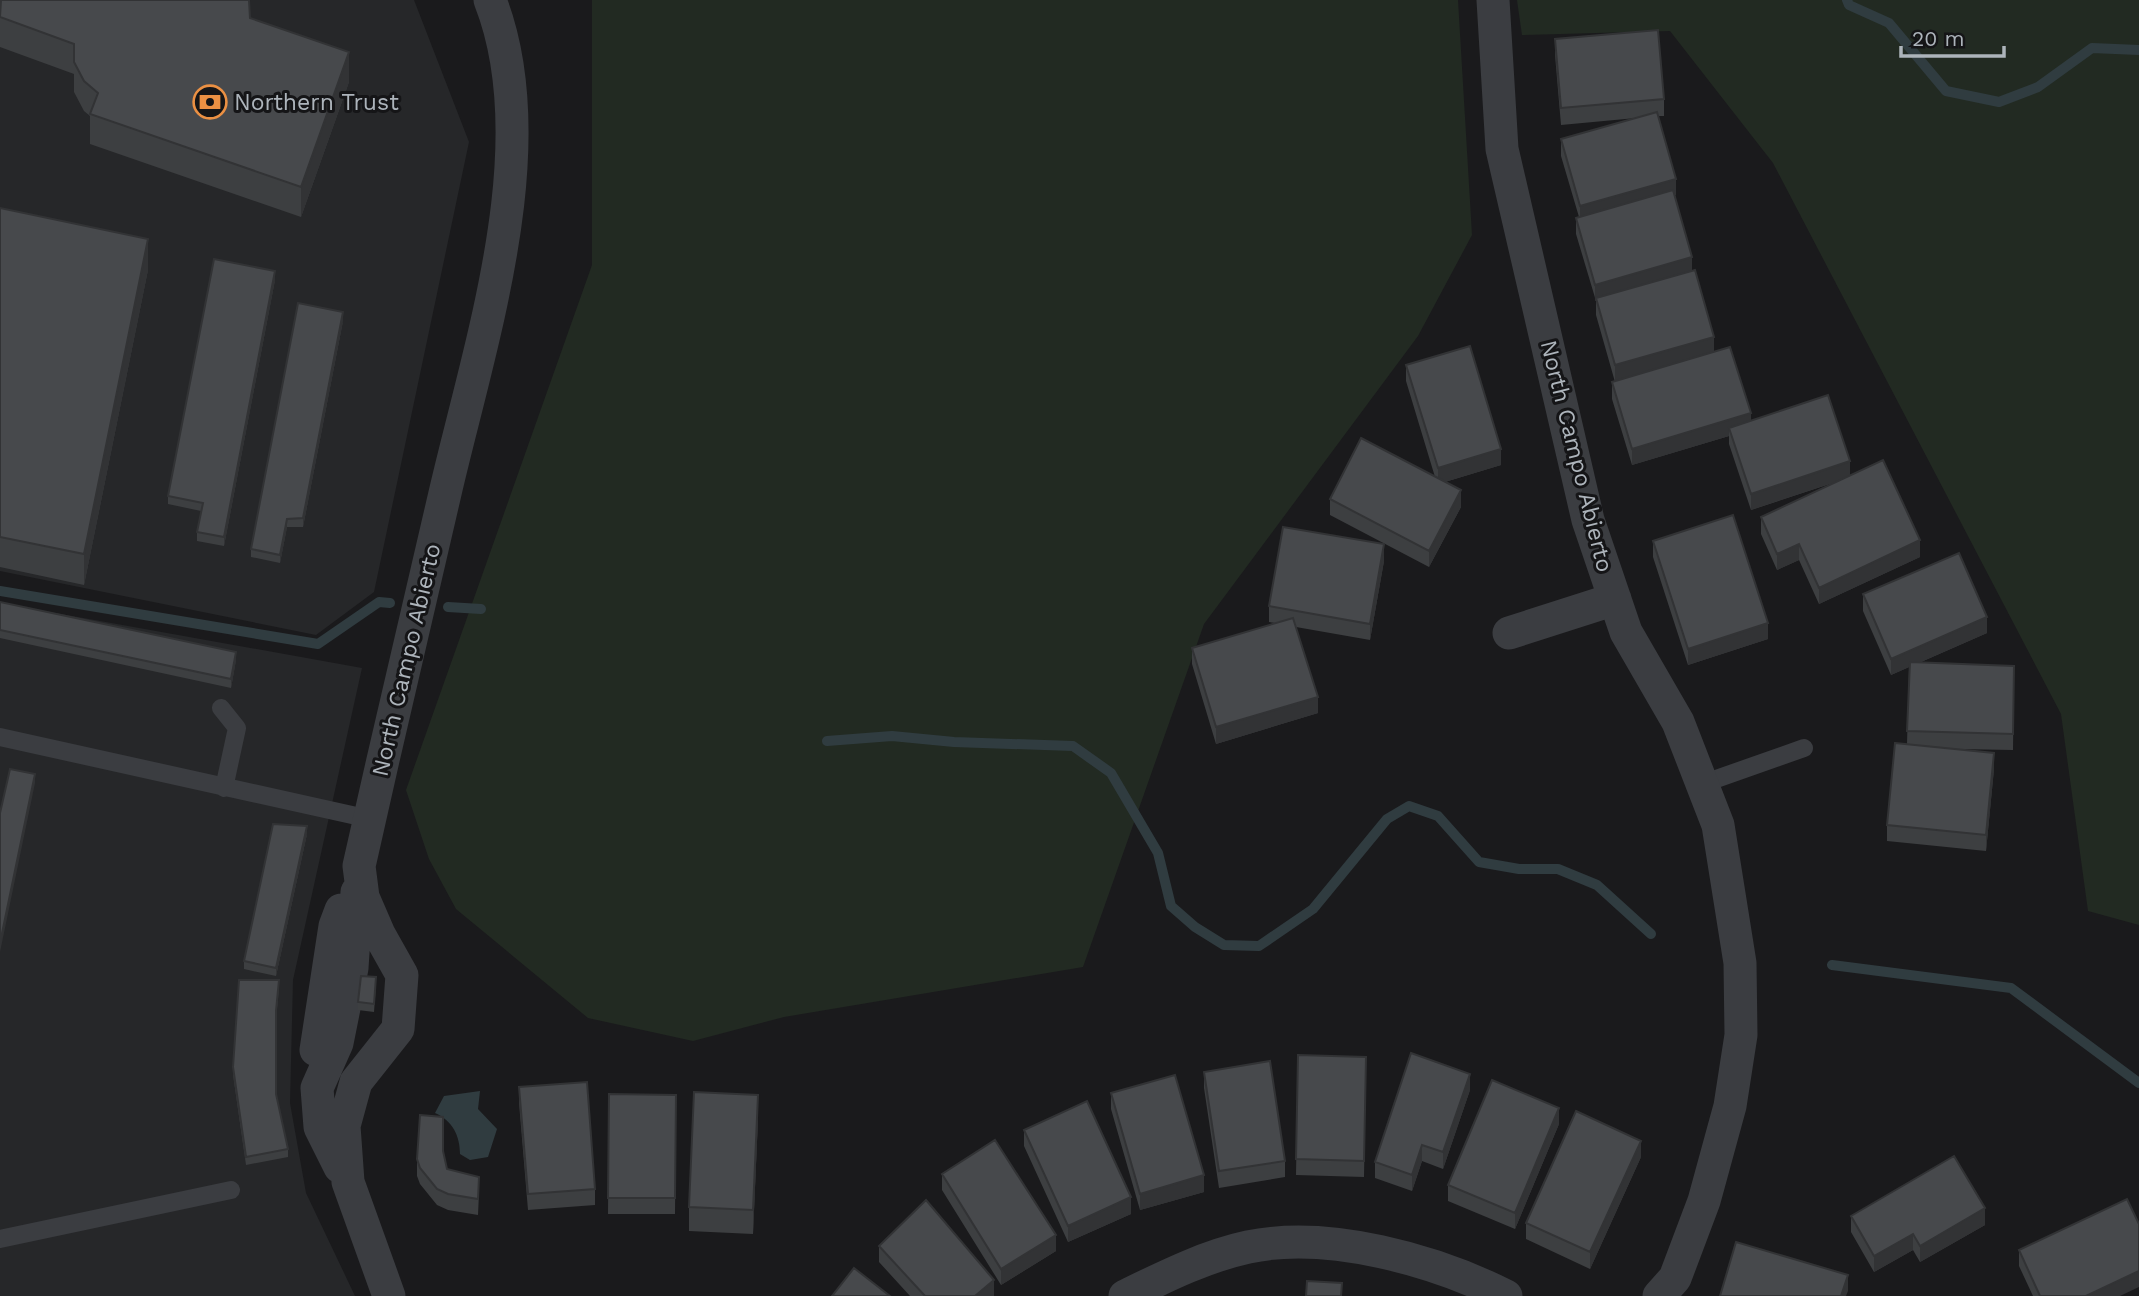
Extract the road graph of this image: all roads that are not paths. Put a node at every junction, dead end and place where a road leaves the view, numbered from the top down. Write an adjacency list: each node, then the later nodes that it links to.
1 (490, 0): 10 (street, North Campo Abierto)
2 (1493, 0): 3 (street, North Campo Abierto)
3 (1615, 599): 4 (street); 8 (street, North Campo Abierto)
4 (1509, 633)
5 (222, 708): 9 (lane)
6 (0, 737): 9 (lane)
7 (1804, 748): 8 (lane)
8 (1702, 785): 18 (street, North Campo Abierto)
9 (225, 788): 10 (lane)
10 (369, 819): 11 (street, North Campo Abierto)
11 (359, 866): 12 (street); 12 (street, North Campo Abierto)
12 (348, 1182): 15 (street, North Campo Abierto)
13 (231, 1190): 14 (lane)
14 (0, 1239)
15 (389, 1296)
16 (1125, 1296): 17 (street)
17 (1506, 1296)
18 (1659, 1296)

